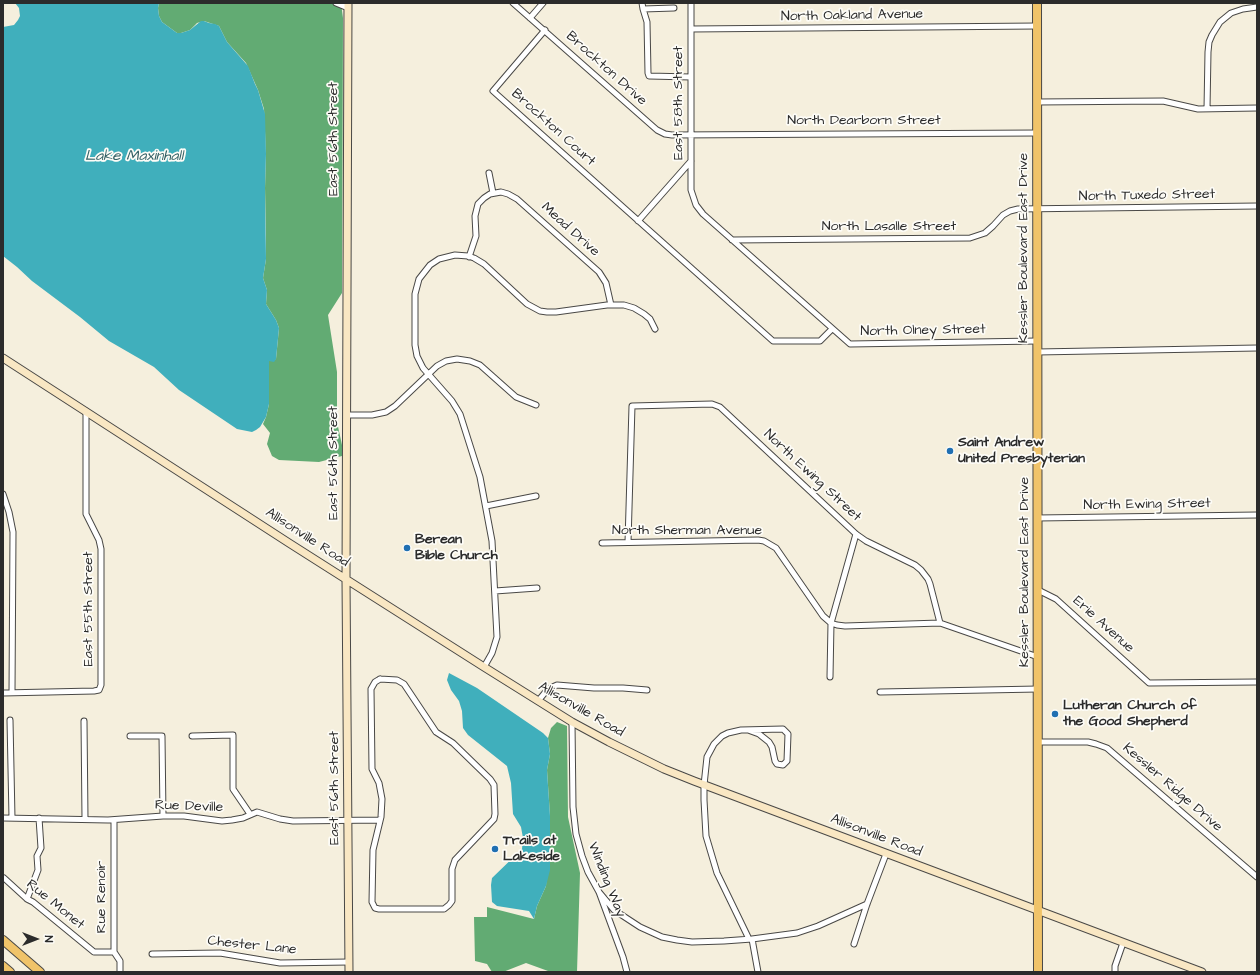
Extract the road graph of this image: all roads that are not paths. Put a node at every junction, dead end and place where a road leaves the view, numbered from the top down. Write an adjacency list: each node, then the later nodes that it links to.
1 (336, 3): 6 (street)
2 (513, 3): 10 (street, Brockton Drive)
3 (543, 3): 10 (street)
4 (691, 3): 12 (street, East 58th Street)
5 (1037, 3): 11 (main road, Kessler Boulevard East Drive)
6 (348, 6): 38 (main road, East 56th Street)
7 (642, 6): 9 (street); 14 (street)
8 (1257, 7): 17 (street)
9 (674, 8)
10 (530, 18): 13 (street, Brockton Drive)
11 (1037, 26): 12 (street, North Oakland Avenue); 15 (main road, Kessler Boulevard East Drive)
12 (691, 29): 14 (street, East 58th Street)
13 (544, 30): 19 (street, Brockton Drive); 25 (street, Brockton Court)
14 (691, 77): 19 (street, East 58th Street)
15 (1037, 102): 17 (street); 18 (main road, Kessler Boulevard East Drive)
16 (1257, 108): 17 (street)
17 (1207, 109)
18 (1037, 133): 19 (street, North Dearborn Street); 24 (main road, Kessler Boulevard East Drive)
19 (691, 135): 20 (street, East 58th Street)
20 (691, 161): 25 (street); 26 (street, East 58th Street)
21 (489, 173): 22 (street)
22 (493, 194): 27 (street); 28 (street, Mead Drive)
23 (1257, 206): 24 (street, North Tuxedo Street)
24 (1037, 210): 26 (street, North Lasalle Street); 31 (main road, Kessler Boulevard East Drive)
25 (638, 220): 30 (street, Brockton Court)
26 (732, 240): 30 (street)
27 (470, 257): 28 (street); 35 (street)
28 (611, 305): 29 (street)
29 (655, 329)
30 (832, 329): 31 (street, North Olney Street)
31 (1037, 341): 33 (main road, Kessler Boulevard East Drive)
32 (1257, 348): 33 (street)
33 (1037, 352): 43 (main road, Kessler Boulevard East Drive)
34 (3, 358): 37 (main road, Allisonville Road)
35 (428, 374): 36 (street); 38 (street); 41 (street)
36 (536, 405)
37 (86, 411): 47 (main road, Allisonville Road); 61 (street, East 55th Street)
38 (347, 415): 47 (main road, East 56th Street)
39 (3, 494): 61 (street)
40 (536, 496): 41 (street)
41 (486, 506): 50 (street)
42 (1257, 515): 43 (street, North Ewing Street)
43 (1037, 518): 49 (main road, Kessler Boulevard East Drive)
44 (856, 534): 45 (street, North Ewing Street); 51 (street); 52 (street, North Ewing Street)
45 (628, 542): 46 (street, North Sherman Avenue); 51 (street, North Sherman Avenue)
46 (602, 543)
47 (346, 579): 54 (main road, Allisonville Road); 77 (main road, East 56th Street)
48 (537, 588): 50 (street)
49 (1038, 590): 53 (main road, Kessler Boulevard East Drive); 56 (street, Erie Avenue)
50 (496, 591): 54 (street)
51 (831, 623): 52 (street); 55 (street)
52 (940, 623): 53 (street)
53 (1038, 657): 57 (main road, Kessler Boulevard East Drive)
54 (484, 667): 62 (main road, Allisonville Road)
55 (830, 677)
56 (1257, 682)
57 (1038, 689): 59 (street); 69 (main road, Kessler Boulevard East Drive)
58 (647, 690): 62 (street)
59 (880, 692)
60 (3, 693): 61 (street)
61 (12, 693)
62 (538, 701): 65 (main road, Allisonville Road)
63 (10, 720): 74 (street)
64 (84, 720): 76 (street)
65 (572, 722): 70 (main road, Allisonville Road); 83 (street, Winding Way)
66 (748, 730): 66 (street); 70 (street)
67 (130, 736): 72 (street)
68 (192, 736): 71 (street)
69 (1038, 742): 81 (street, Kessler Ridge Drive); 86 (main road, Kessler Boulevard East Drive)
70 (704, 785): 80 (main road, Allisonville Road); 87 (street)
71 (250, 814): 72 (street, Rue Deville); 77 (street, Rue Deville)
72 (163, 816): 78 (street, Rue Deville)
73 (3, 818): 74 (street, Rue Deville)
74 (12, 818): 75 (street, Rue Deville)
75 (39, 818): 76 (street, Rue Deville); 84 (street)
76 (85, 819): 78 (street, Rue Deville)
77 (348, 819): 79 (street, Rue Deville); 93 (main road, East 56th Street)
78 (114, 820): 91 (street, Rue Renoir)
79 (380, 820): 79 (street)
80 (886, 854): 85 (street); 86 (main road, Allisonville Road)
81 (1257, 876)
82 (4, 878): 84 (street, Rue Monet)
83 (598, 892): 87 (street); 99 (street, Winding Way)
84 (27, 899): 91 (street, Rue Monet)
85 (867, 904): 87 (street); 90 (street)
86 (1038, 911): 89 (main road, Allisonville Road); 101 (main road, Kessler Boulevard East Drive)
87 (750, 939): 100 (street)
88 (3, 940): 96 (main road)
89 (1123, 943): 102 (street); 103 (main road, Allisonville Road)
90 (854, 944)
91 (114, 952): 97 (street, Rue Renoir)
92 (152, 954): 93 (street, Chester Lane)
93 (349, 962): 98 (main road, East 56th Street)
94 (3, 966): 95 (main road)
95 (10, 972)
96 (40, 972)
97 (120, 972)
98 (349, 972)
99 (627, 972)
100 (758, 972)
101 (1038, 972)
102 (1115, 972)
103 (1202, 972)

